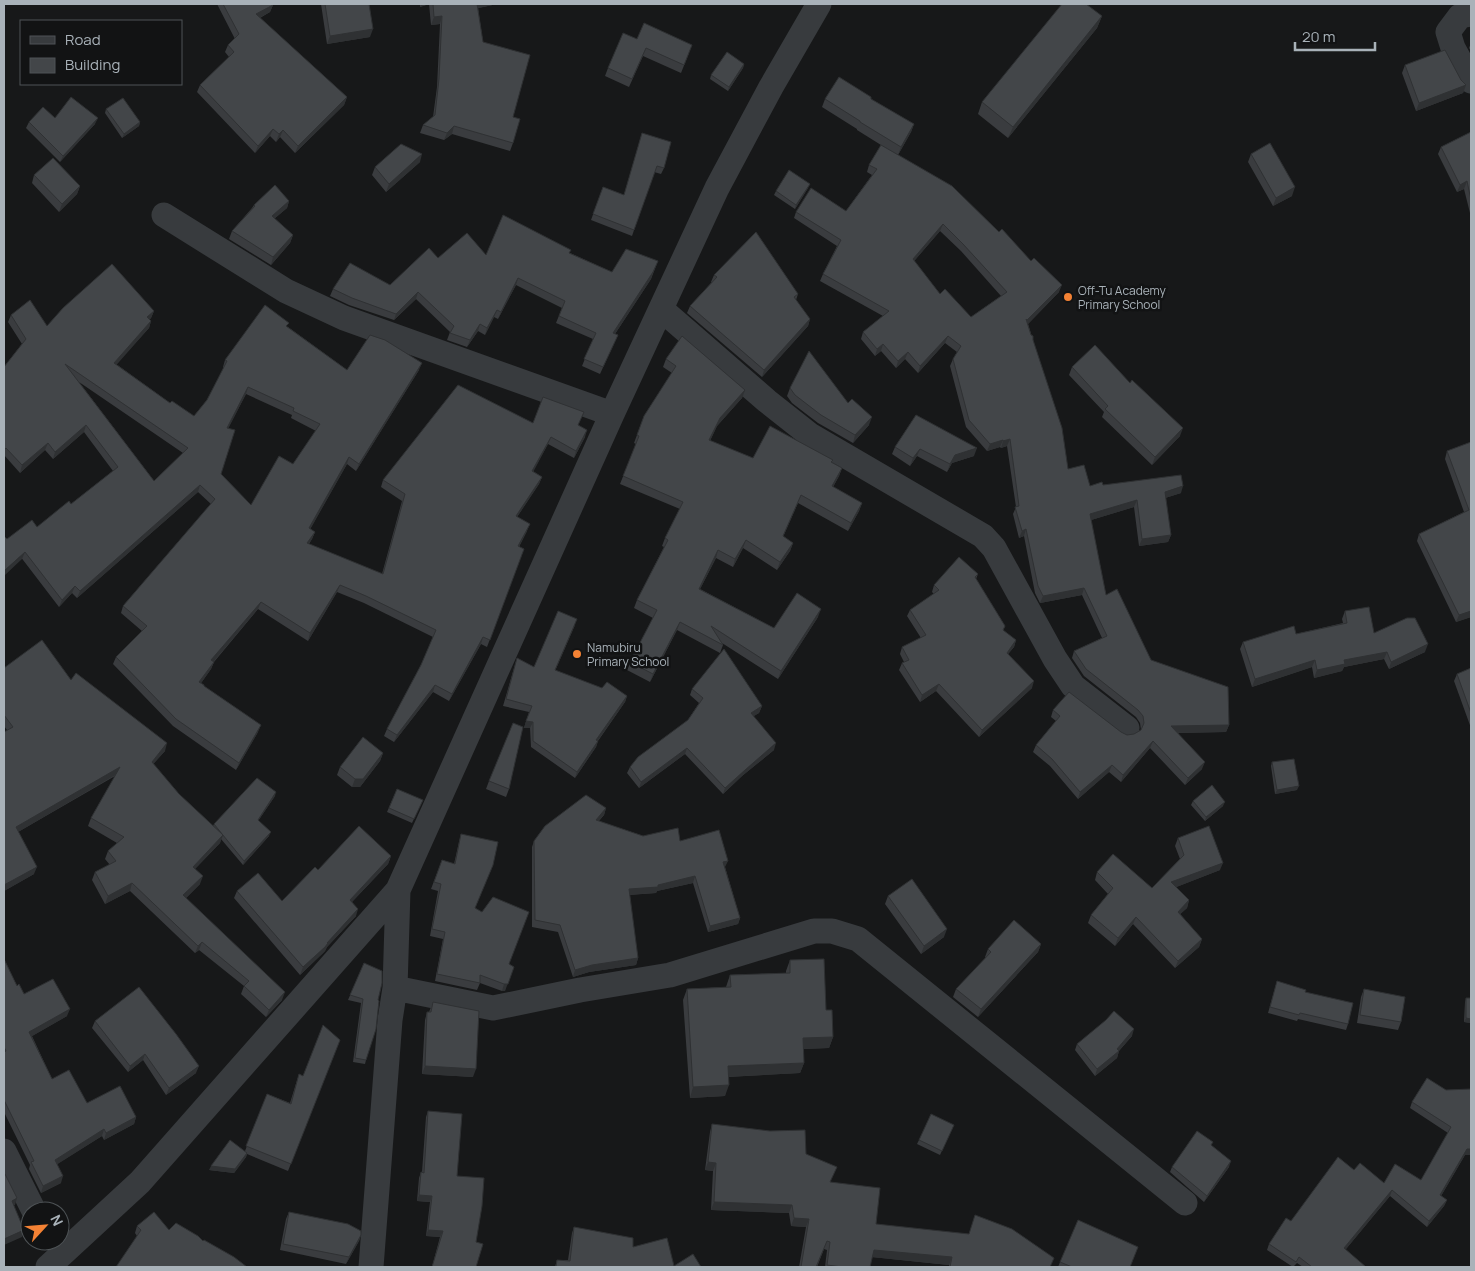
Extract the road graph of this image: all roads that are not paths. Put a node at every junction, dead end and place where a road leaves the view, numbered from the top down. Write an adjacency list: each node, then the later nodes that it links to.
1 (819, 4): 5 (street)
2 (1471, 14): 3 (street)
3 (1471, 81)
4 (164, 214): 6 (street)
5 (661, 309): 6 (street); 7 (street)
6 (612, 414): 8 (street)
7 (1126, 728)
8 (398, 890): 9 (street); 13 (street)
9 (395, 988): 12 (street); 14 (street)
10 (4, 1152): 11 (street)
11 (29, 1201)
12 (1185, 1203)
13 (52, 1256)
14 (371, 1267)

